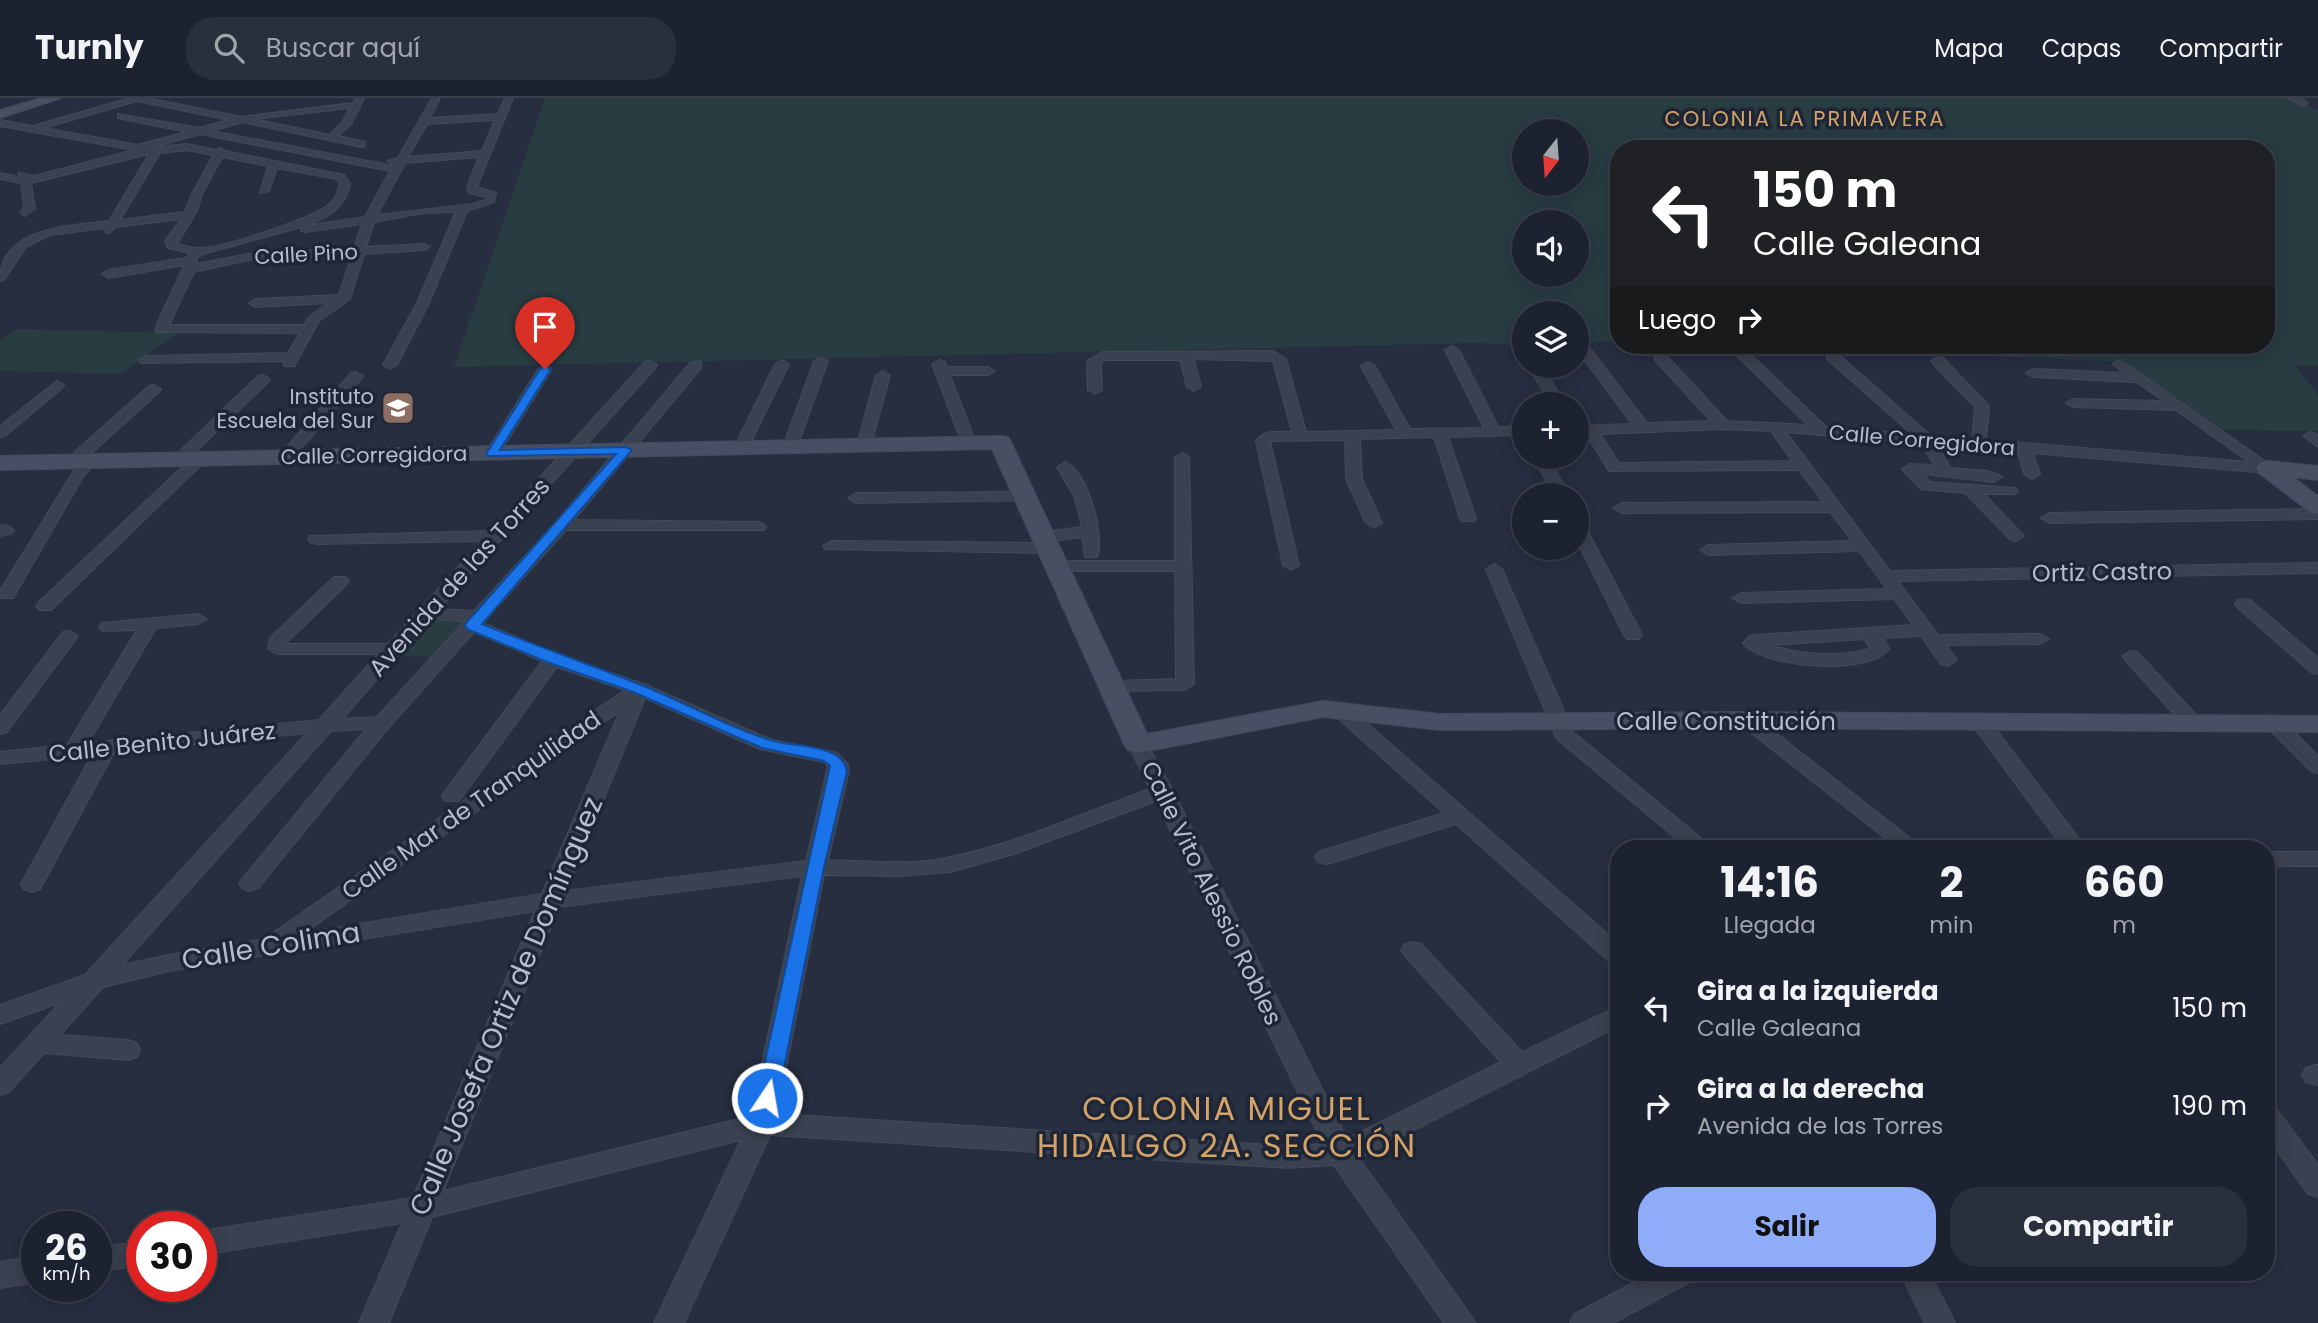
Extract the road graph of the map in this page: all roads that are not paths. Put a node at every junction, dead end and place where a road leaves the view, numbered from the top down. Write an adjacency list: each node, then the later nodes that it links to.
1 (55, 98): 11 (street)
2 (102, 98): 14 (street)
3 (136, 98): 8 (street); 18 (street)
4 (166, 98): 8 (street)
5 (436, 98): 16 (street)
6 (509, 98): 13 (street)
7 (2292, 98): 10 (street)
8 (150, 102): 15 (street)
9 (358, 102): 15 (street); 20 (street)
10 (2304, 103)
11 (0, 114)
12 (121, 116): 19 (street)
13 (501, 117): 16 (street); 24 (street)
14 (21, 120)
15 (237, 120): 19 (street); 20 (street)
16 (422, 121): 25 (street)
17 (0, 123): 18 (street)
18 (31, 129): 19 (street)
19 (199, 131): 27 (street)
20 (331, 138): 21 (street)
21 (362, 144)
22 (157, 149): 23 (street); 31 (street); 37 (street)
23 (220, 151): 26 (street); 35 (street)
24 (485, 153): 25 (street); 33 (street)
25 (401, 159): 27 (street); 29 (street)
26 (274, 162): 32 (street); 41 (street)
27 (379, 166): 29 (street)
28 (0, 168): 31 (street)
29 (395, 169): 36 (street)
30 (0, 176): 31 (street)
31 (26, 181): 34 (street)
32 (264, 191)
33 (463, 208): 36 (street); 58 (street)
34 (25, 213)
35 (188, 215): 37 (street); 41 (street)
36 (369, 219): 38 (street); 40 (street)
37 (110, 228): 43 (street)
38 (287, 231)
39 (424, 247): 40 (street, Calle Pino)
40 (356, 252): 41 (street, Calle Pino); 45 (street)
41 (193, 261): 42 (street); 46 (street)
42 (108, 274)
43 (0, 277)
44 (268, 287): 45 (street)
45 (344, 299): 46 (street)
46 (309, 329): 53 (street)
47 (1452, 350): 82 (street)
48 (1743, 354): 80 (street)
49 (1186, 355): 70 (street); 72 (street); 86 (street)
50 (1832, 356): 89 (street)
51 (1589, 357): 76 (street)
52 (1660, 358): 75 (street)
53 (146, 360)
54 (1938, 361): 91 (street)
55 (821, 362): 93 (street)
56 (782, 364): 94 (street)
57 (2120, 364): 68 (street)
58 (390, 365)
59 (650, 365): 97 (street, Avenida de las Torres)
60 (696, 365): 96 (street, Avenida de las Torres)
61 (1368, 366): 84 (street)
62 (545, 369): 98 (street)
63 (988, 371): 90 (street)
64 (2033, 373): 68 (street)
65 (883, 375): 92 (street)
66 (356, 376): 99 (street)
67 (263, 379): 101 (street)
68 (2141, 379): 74 (street)
69 (57, 385): 83 (street)
70 (1194, 387)
71 (154, 389): 103 (street)
72 (1095, 390)
73 (2073, 404): 74 (street)
74 (2179, 405): 107 (street)
75 (1723, 425): 76 (street, Calle Corregidora); 77 (street, Calle Corregidora)
76 (1642, 427): 78 (street, Calle Corregidora)
77 (1775, 427): 80 (street, Calle Corregidora); 105 (street)
78 (1589, 429)
79 (1512, 431): 82 (street)
80 (1822, 431): 89 (street, Calle Corregidora)
81 (1438, 432): 82 (street); 84 (street); 121 (street)
82 (1493, 432)
83 (0, 433)
84 (1405, 433): 85 (street)
85 (1352, 434): 86 (street); 123 (street)
86 (1300, 435): 136 (street)
87 (1589, 437): 105 (street)
88 (999, 438): 90 (street, Calle Corregidora); 115 (street, Calle Vito Alessio Robles)
89 (1927, 440): 91 (street, Calle Corregidora); 108 (street)
90 (969, 443): 92 (street, Calle Corregidora)
91 (1978, 444): 95 (street, Calle Corregidora)
92 (864, 445): 93 (street, Calle Corregidora)
93 (790, 447): 94 (street, Calle Corregidora)
94 (741, 448): 96 (street, Calle Corregidora)
95 (2024, 448): 102 (street, Calle Corregidora); 110 (street)
96 (626, 450): 97 (street, Calle Corregidora); 124 (street, Avenida de las Torres)
97 (573, 452): 98 (street, Calle Corregidora); 127 (street, Avenida de las Torres)
98 (492, 454): 99 (street, Calle Corregidora)
99 (286, 457): 101 (street, Calle Corregidora)
100 (1182, 457): 137 (street)
101 (190, 458): 103 (street, Calle Corregidora); 146 (street)
102 (2158, 459): 107 (street, Calle Corregidora); 111 (street)
103 (81, 461): 104 (street, Calle Corregidora); 142 (street)
104 (0, 463)
105 (1803, 464): 117 (street)
106 (1065, 467): 126 (street)
107 (2267, 468): 109 (street); 118 (street)
108 (1944, 471): 112 (street); 113 (street)
109 (2318, 473)
110 (2032, 474)
111 (2165, 475)
112 (1994, 477)
113 (1970, 489): 114 (street); 128 (street)
114 (2010, 491)
115 (1025, 497): 116 (street); 133 (street, Calle Vito Alessio Robles)
116 (856, 498)
117 (1834, 507): 119 (street); 131 (street)
118 (2318, 507)
119 (1620, 508)
120 (2318, 514): 122 (street)
121 (1468, 518)
122 (2049, 518)
123 (1374, 523)
124 (562, 525): 125 (street); 149 (street, Avenida de las Torres)
125 (758, 527)
126 (1091, 531): 133 (street); 135 (street)
127 (498, 536): 129 (street); 147 (street, Avenida de las Torres)
128 (2016, 536)
129 (316, 539)
130 (831, 546): 133 (street)
131 (1864, 546): 134 (street); 140 (street)
132 (1589, 549): 153 (street)
133 (1049, 550): 137 (street); 162 (street, Calle Vito Alessio Robles)
134 (1708, 550)
135 (1091, 553)
136 (1291, 565)
137 (1183, 566): 162 (street)
138 (2318, 568): 140 (street, Ortiz Castro)
139 (1494, 569): 166 (street)
140 (1886, 576): 143 (street)
141 (340, 581): 157 (street)
142 (7, 594)
143 (1900, 594): 144 (street); 154 (street)
144 (1741, 598)
145 (2244, 604): 161 (street)
146 (45, 606)
147 (427, 614): 149 (street); 157 (street, Avenida de las Torres)
148 (198, 619): 150 (street)
149 (476, 621): 159 (street); 169 (street, Avenida de las Torres)
150 (150, 623): 151 (street); 176 (street)
151 (108, 627)
152 (1871, 633): 152 (street); 154 (street)
153 (1633, 635)
154 (1930, 635): 156 (street); 160 (street)
155 (69, 636): 173 (street)
156 (2040, 639)
157 (396, 649): 172 (street, Avenida de las Torres)
158 (2131, 656): 168 (street)
159 (553, 659): 163 (street); 180 (street)
160 (1948, 660)
161 (2318, 668)
162 (1114, 687): 174 (street, Calle Vito Alessio Robles)
163 (639, 689): 188 (street); 191 (street, Calle Josefa Ortiz de Domínguez); 192 (street, Calle Mar de Tranquilidad)
164 (1339, 709): 166 (street, Calle Constitución); 174 (street, Calle Constitución); 181 (street)
165 (1747, 720): 166 (street, Calle Constitución); 167 (street, Calle Constitución); 183 (street)
166 (1558, 721): 182 (street)
167 (1980, 722): 168 (street, Calle Constitución); 184 (street)
168 (2192, 722): 170 (street, Calle Constitución)
169 (382, 723): 172 (street); 189 (street, Avenida de las Torres)
170 (2275, 724): 171 (street, Calle Constitución); 178 (street)
171 (2318, 724)
172 (323, 725): 175 (street, Calle Benito Juárez); 195 (street, Avenida de las Torres)
173 (0, 728)
174 (1138, 744): 179 (street, Calle Vito Alessio Robles)
175 (106, 748): 176 (street, Calle Benito Juárez); 190 (street)
176 (73, 751): 177 (street, Calle Benito Juárez)
177 (0, 758)
178 (2318, 767)
179 (1163, 791): 188 (street, Calle Colima); 204 (street, Calle Vito Alessio Robles)
180 (452, 796)
181 (1461, 815): 185 (street); 193 (street)
182 (1692, 840)
183 (1901, 840)
184 (2069, 840)
185 (1326, 857)
186 (2275, 859): 187 (street)
187 (2318, 859)
188 (815, 867): 191 (street, Calle Colima); 202 (street)
189 (250, 883)
190 (32, 884)
191 (548, 901): 192 (street, Calle Colima); 206 (street, Calle Josefa Ortiz de Domínguez)
192 (270, 946): 195 (street, Calle Colima)
193 (1610, 949)
194 (1413, 950): 200 (street)
195 (96, 980): 196 (street, Calle Colima); 198 (street, Avenida de las Torres)
196 (0, 1015)
197 (1610, 1019): 200 (street)
198 (38, 1043): 199 (street); 201 (street, Avenida de las Torres)
199 (128, 1050)
200 (1518, 1064): 204 (street)
201 (0, 1085)
202 (762, 1124): 204 (street); 206 (street); 213 (street)
203 (2275, 1126): 205 (street)
204 (1340, 1154): 214 (street, Calle Vito Alessio Robles)
205 (2318, 1186)
206 (422, 1208): 207 (street); 212 (street, Calle Josefa Ortiz de Domínguez)
207 (217, 1240)
208 (21, 1272): 209 (street)
209 (0, 1275)
210 (1665, 1281): 215 (street)
211 (1919, 1281): 216 (street)
212 (374, 1323)
213 (670, 1323)
214 (1461, 1323)
215 (1585, 1323)
216 (1940, 1323)

